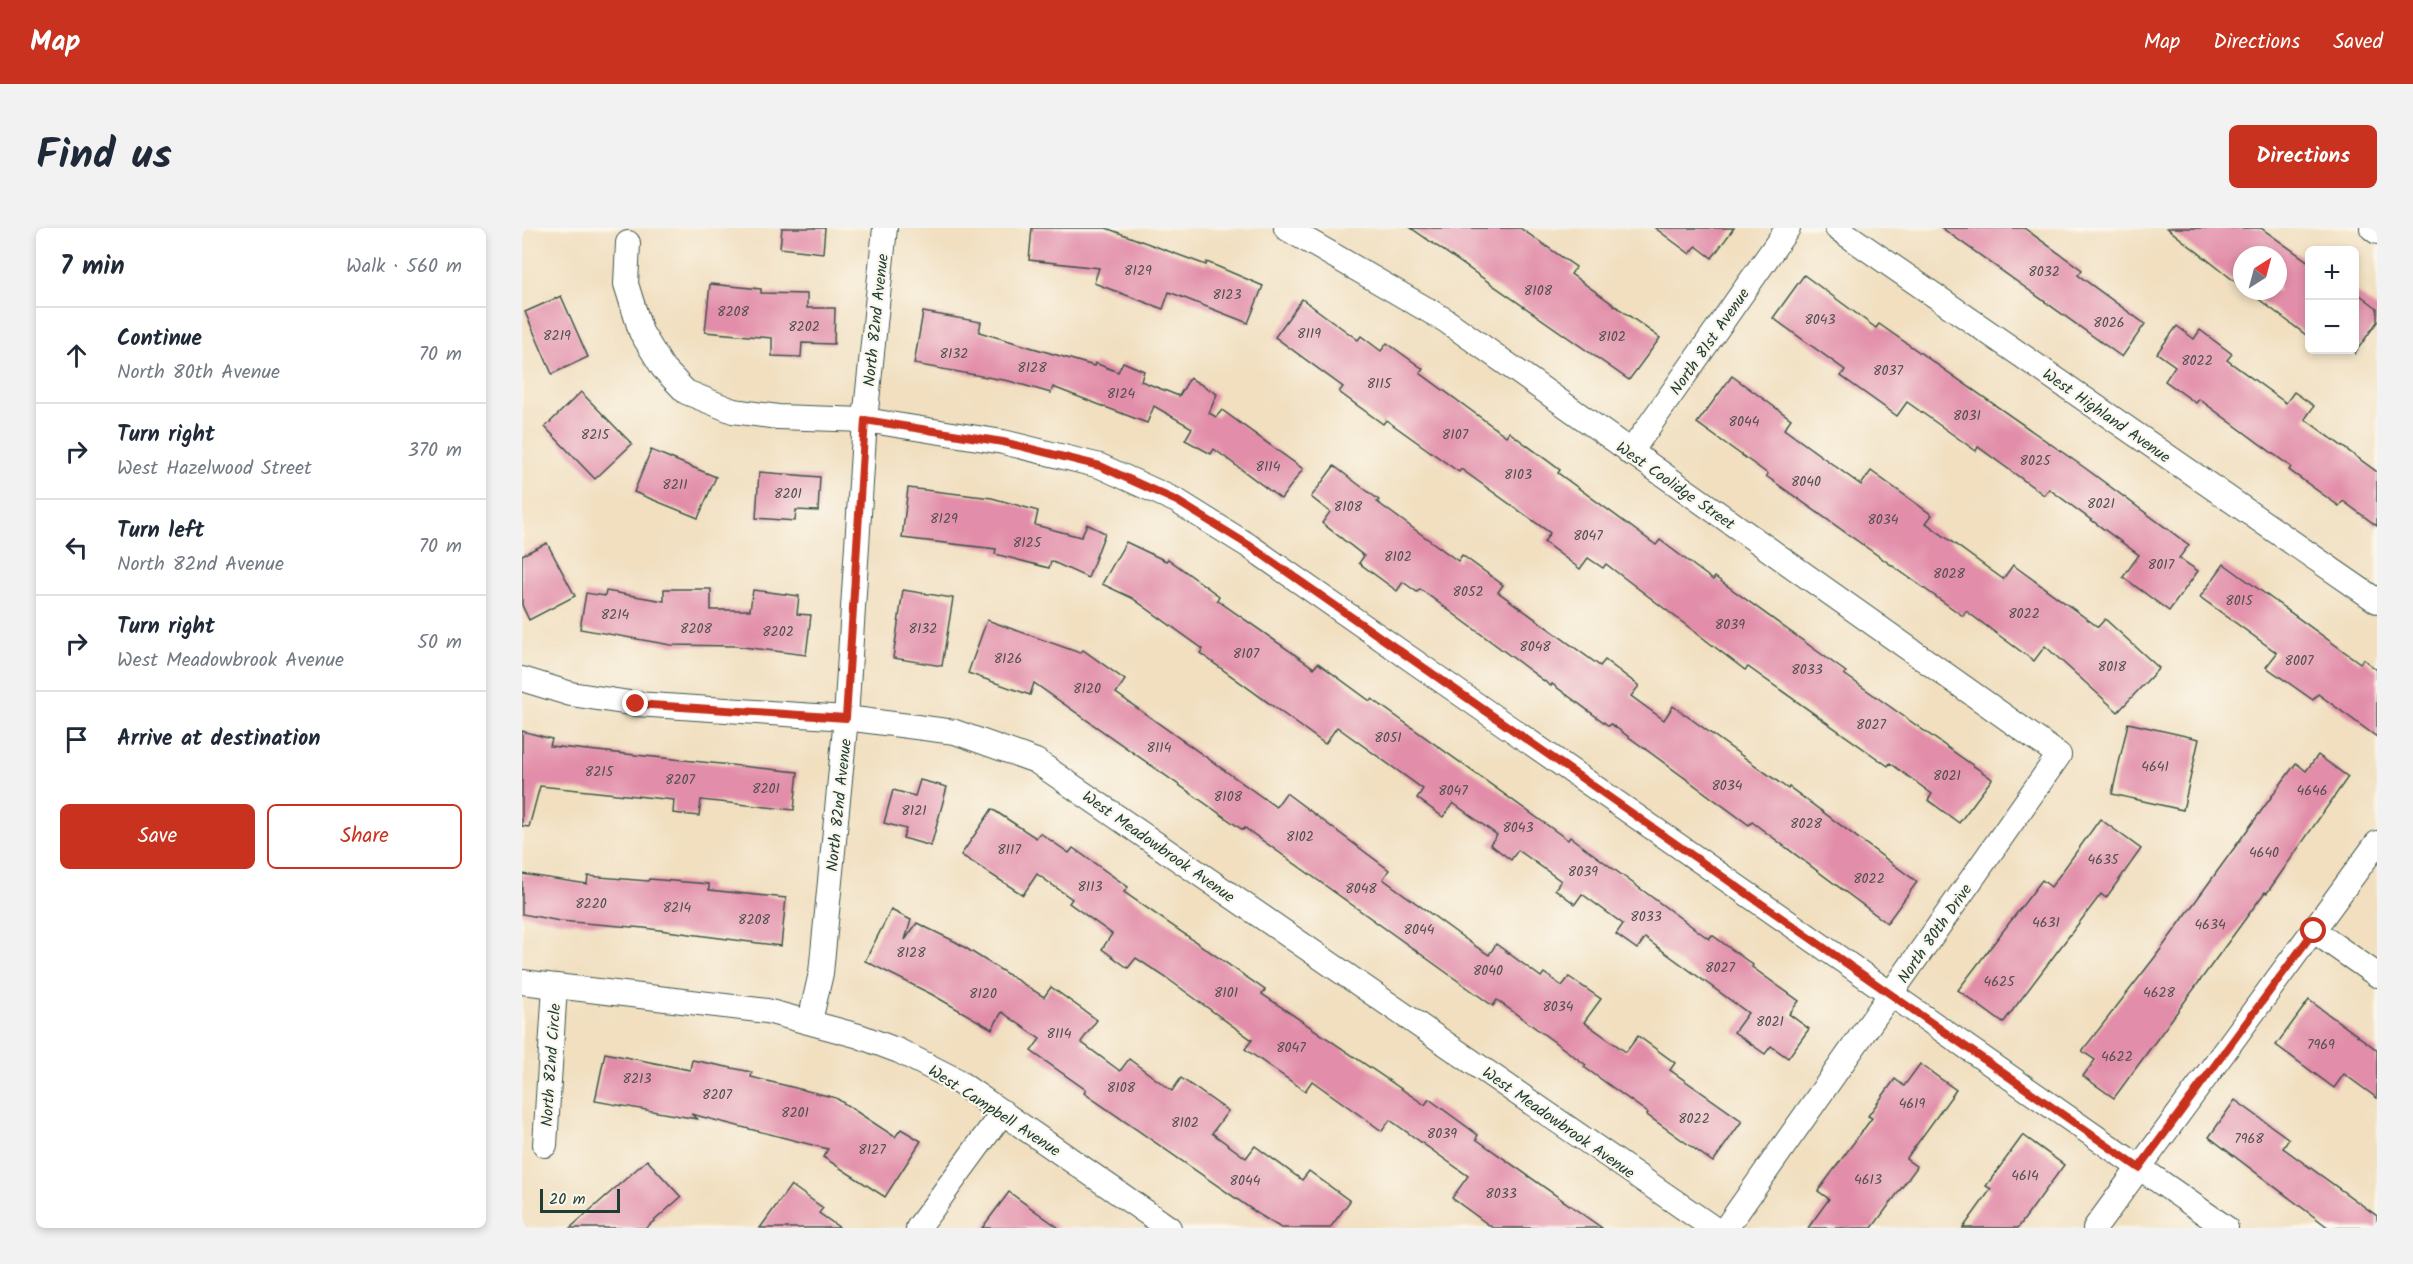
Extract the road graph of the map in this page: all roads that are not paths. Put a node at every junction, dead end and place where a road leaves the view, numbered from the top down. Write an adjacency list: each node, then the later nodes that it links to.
1 (885, 228): 8 (street, North 82nd Avenue)
2 (1286, 228): 9 (street, West Coolidge Street)
3 (1788, 228): 9 (street, North 81st Avenue)
4 (1837, 228): 10 (street, West Highland Avenue)
5 (2372, 228): 6 (street)
6 (2377, 232)
7 (628, 243): 8 (street)
8 (865, 420): 12 (street, North 82nd Avenue); 19 (street)
9 (1630, 453): 13 (street, West Coolidge Street)
10 (2377, 602)
11 (522, 679): 12 (street, West Meadowbrook Avenue)
12 (846, 718): 20 (street, North 82nd Avenue); 26 (street, West Meadowbrook Avenue)
13 (2059, 755): 19 (street, North 80th Drive)
14 (2377, 843): 15 (street)
15 (2314, 931): 16 (street); 23 (street)
16 (2377, 975)
17 (522, 982): 18 (street, West Campbell Avenue)
18 (555, 986): 20 (street, West Campbell Avenue); 22 (street, North 82nd Circle)
19 (1891, 994): 23 (street); 27 (street, North 80th Drive)
20 (810, 1021): 21 (street, West Campbell Avenue)
21 (1003, 1112): 24 (street); 25 (street, West Campbell Avenue)
22 (545, 1145)
23 (2139, 1168): 28 (street); 29 (street)
24 (918, 1228)
25 (1169, 1228)
26 (1713, 1228)
27 (1726, 1228)
28 (2095, 1228)
29 (2226, 1228)

